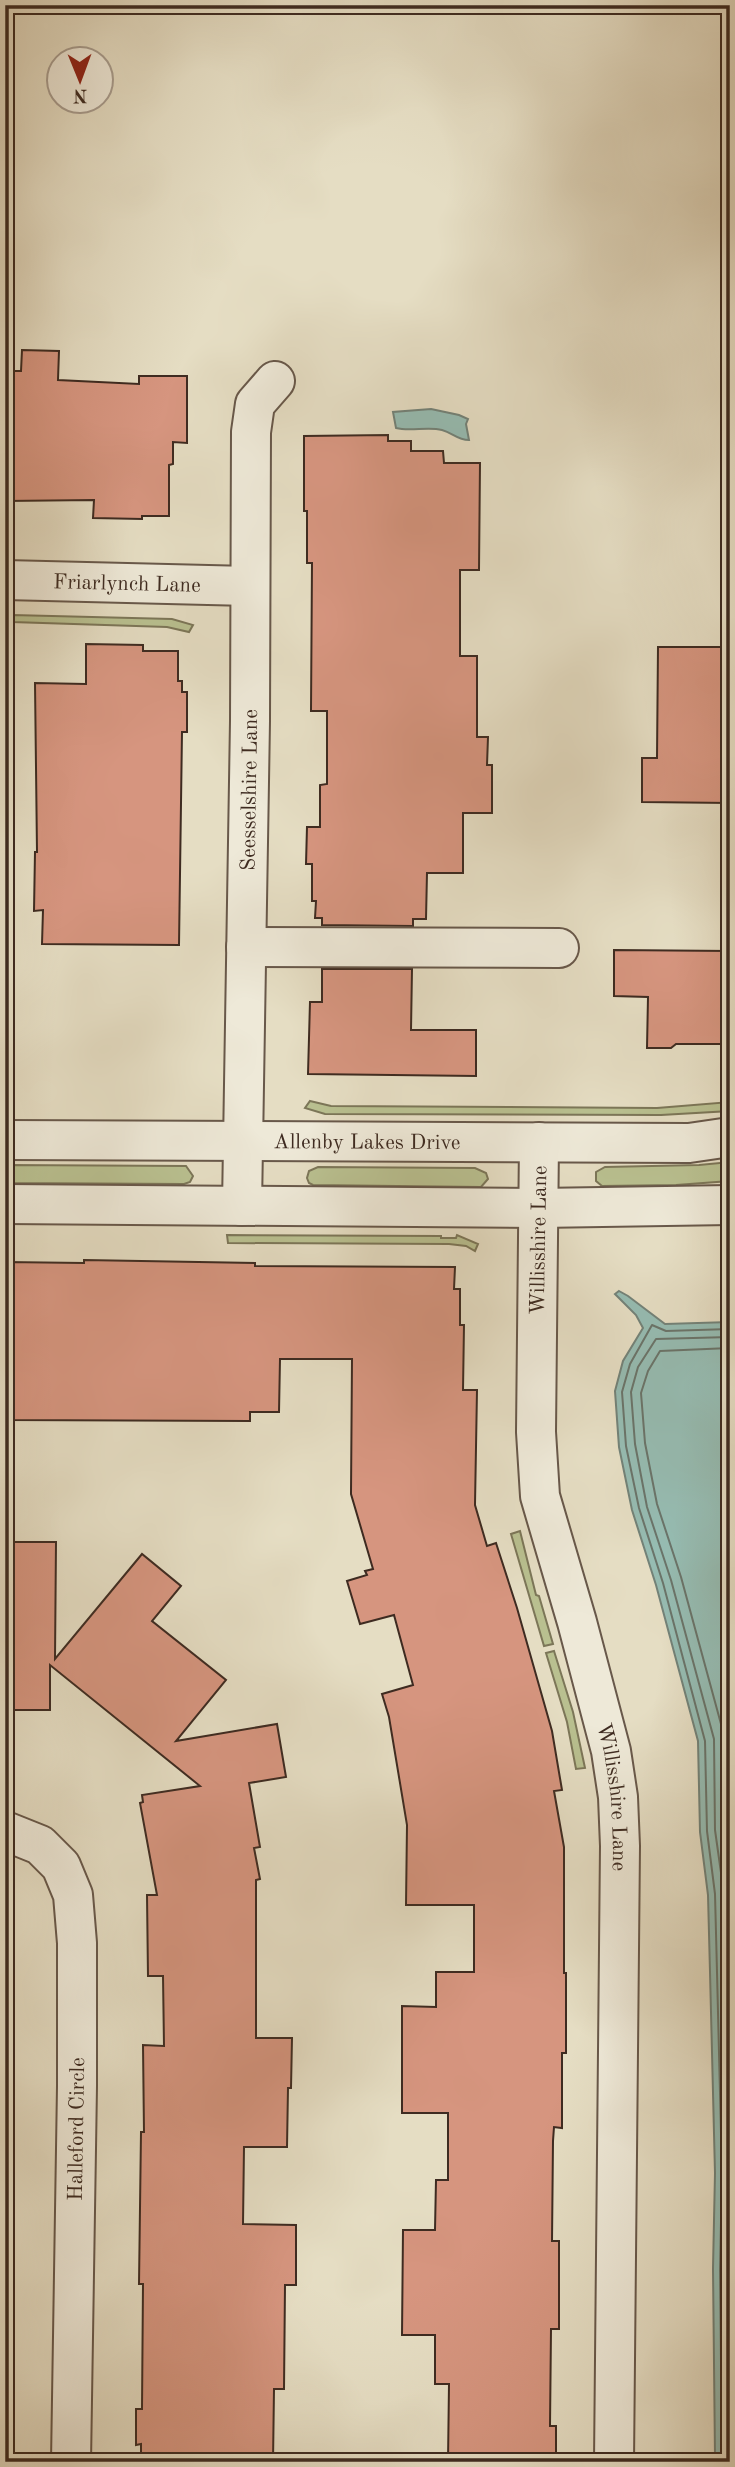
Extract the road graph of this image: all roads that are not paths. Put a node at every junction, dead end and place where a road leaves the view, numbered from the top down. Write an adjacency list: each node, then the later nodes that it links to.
1 (275, 381): 3 (street, Seesselshire Lane)
2 (5, 580): 3 (street, Friarlynch Lane)
3 (249, 586): 4 (street, Seesselshire Lane)
4 (246, 947): 5 (street); 8 (street, Seesselshire Lane)
5 (559, 948)
6 (730, 1137): 9 (street, Allenby Lakes Drive)
7 (5, 1140): 8 (street, Allenby Lakes Drive)
8 (242, 1141): 9 (street, Allenby Lakes Drive); 12 (street, Seesselshire Lane)
9 (539, 1142): 13 (street, Willisshire Lane)
10 (5, 1204): 12 (street)
11 (730, 1205): 13 (street)
12 (242, 1206): 13 (street)
13 (539, 1208): 16 (street, Willisshire Lane)
14 (5, 1831): 15 (street, Halleford Circle)
15 (71, 2462)
16 (614, 2462)

